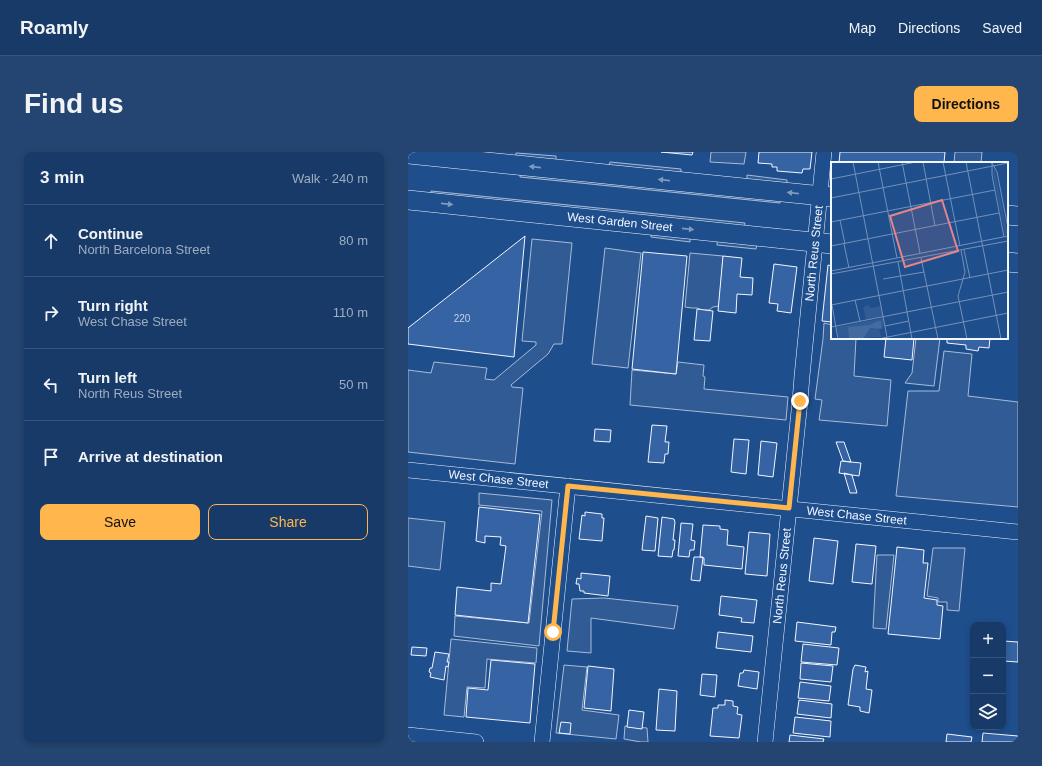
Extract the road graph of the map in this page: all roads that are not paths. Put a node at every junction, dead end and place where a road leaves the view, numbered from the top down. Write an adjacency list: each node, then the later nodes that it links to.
1 (824, 152): 3 (street, North Reus Street)
2 (408, 154): 3 (main road, one-way to 2)
3 (826, 196): 7 (street, North Reus Street)
4 (408, 200): 7 (main road, West Garden Street, one-way to 7)
5 (1008, 215): 6 (main road)
6 (1018, 216)
7 (824, 243): 12 (street, North Reus Street)
8 (1008, 262): 9 (main road)
9 (1018, 264)
10 (408, 470): 11 (street, West Chase Street)
11 (568, 486): 12 (street, West Chase Street); 16 (street)
12 (789, 508): 13 (street, West Chase Street); 17 (street, North Reus Street)
13 (1018, 532)
14 (408, 735): 15 (street)
15 (476, 742)
16 (542, 742)
17 (765, 742)

